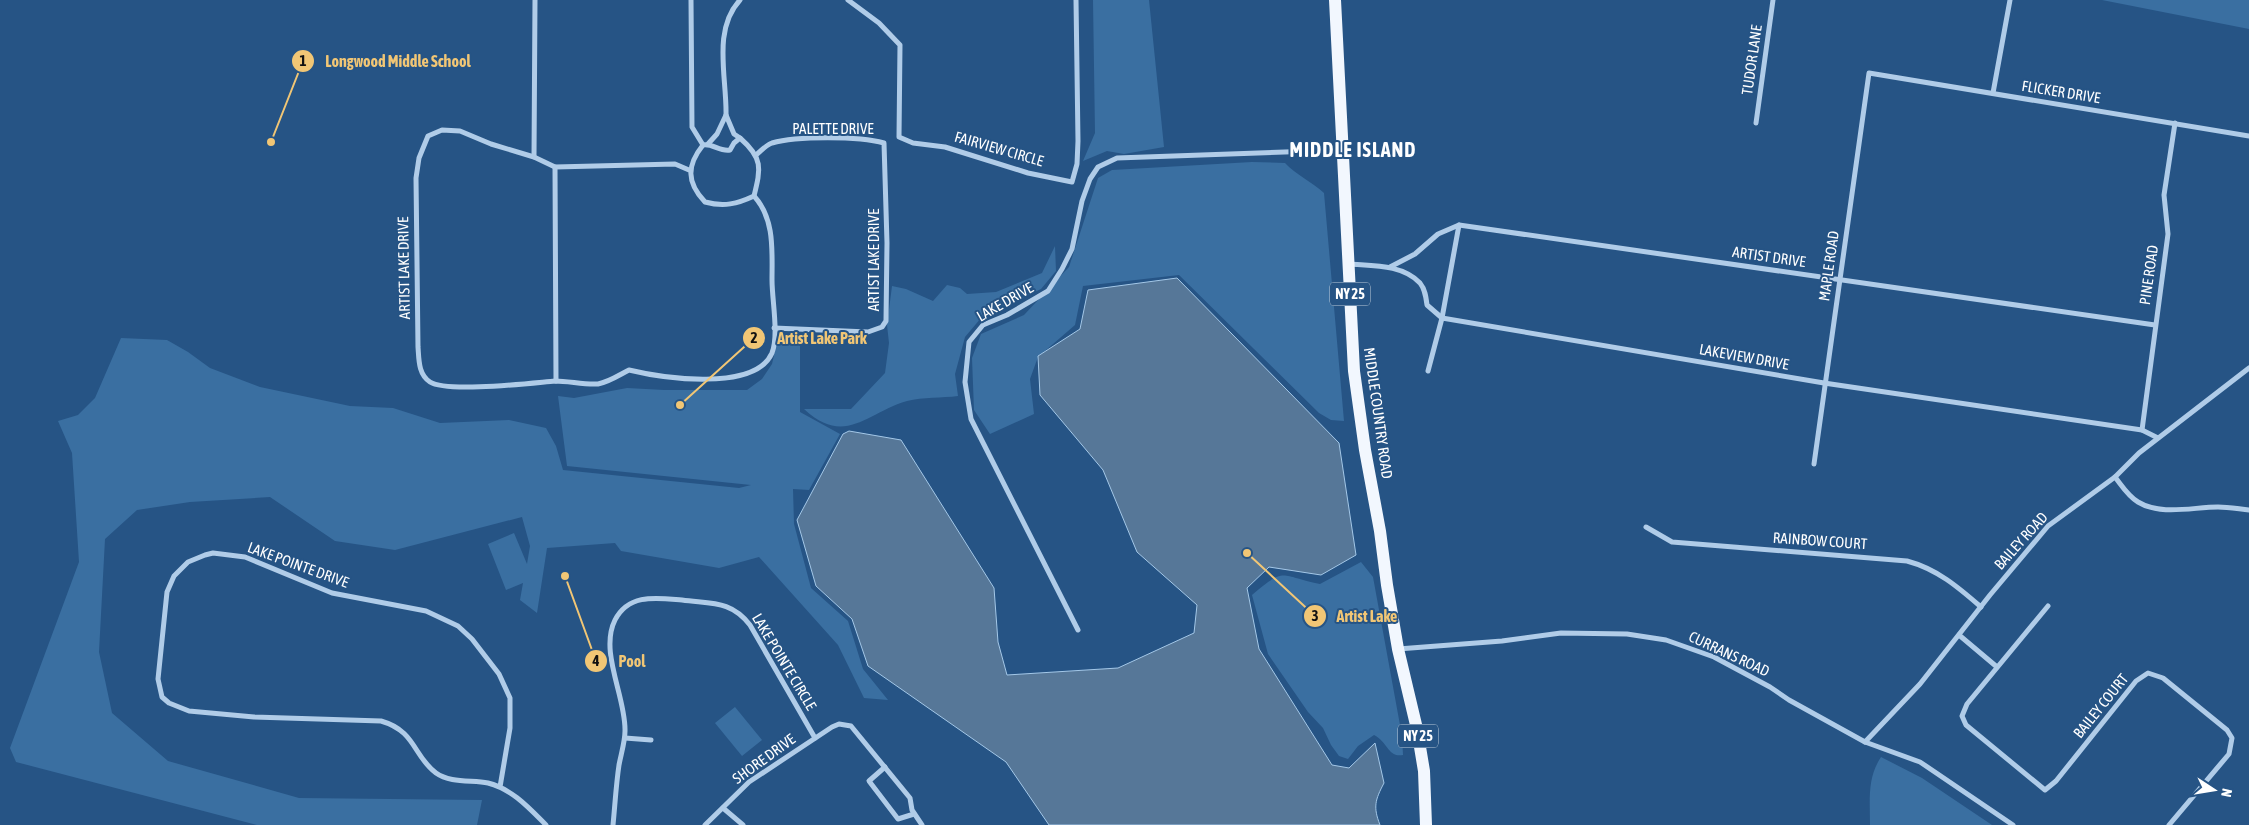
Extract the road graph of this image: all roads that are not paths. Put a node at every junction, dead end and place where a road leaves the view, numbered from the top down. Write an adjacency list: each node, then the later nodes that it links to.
1 (535, 0): 20 (street)
2 (691, 0): 17 (street)
3 (740, 0): 11 (street)
4 (848, 0): 5 (street, FAIRVIEW CIRCLE)
5 (1076, 0)
6 (1335, 0): 18 (main road, MIDDLE COUNTRY ROAD / NY 25)
7 (1772, 0): 12 (street, TUDOR LANE)
8 (2010, 0): 10 (street)
9 (1869, 73): 10 (street, FLICKER DRIVE); 27 (street, MAPLE ROAD)
10 (1993, 93): 13 (street, FLICKER DRIVE)
11 (726, 115): 15 (street); 17 (street)
12 (1756, 123)
13 (2175, 123): 14 (street, FLICKER DRIVE); 29 (street, PINE ROAD)
14 (2249, 136)
15 (740, 138): 17 (street); 19 (street)
16 (884, 142): 19 (street, PALETTE DRIVE); 30 (street, ARTIST LAKE DRIVE)
17 (706, 144): 22 (street)
18 (1343, 150): 25 (main road, MIDDLE COUNTRY ROAD / NY 25); 43 (street, LAKE DRIVE)
19 (756, 155): 23 (street)
20 (534, 157): 21 (street, ARTIST LAKE DRIVE); 33 (street, ARTIST LAKE DRIVE)
21 (555, 167): 22 (street, ARTIST LAKE DRIVE); 33 (street)
22 (689, 170): 23 (street)
23 (754, 196): 30 (street, ARTIST LAKE DRIVE)
24 (1459, 225): 26 (street); 27 (street, ARTIST DRIVE); 28 (street)
25 (1348, 264): 26 (street); 45 (main road, MIDDLE COUNTRY ROAD / NY 25)
26 (1390, 267): 28 (street)
27 (1840, 280): 29 (street, ARTIST DRIVE); 34 (street, MAPLE ROAD)
28 (1442, 318): 32 (street); 34 (street, LAKEVIEW DRIVE)
29 (2155, 325): 35 (street, PINE ROAD)
30 (774, 328): 33 (street, ARTIST LAKE DRIVE)
31 (2249, 368): 36 (street, BAILEY ROAD)
32 (1428, 370)
33 (556, 381)
34 (1824, 383): 35 (street, LAKEVIEW DRIVE); 37 (street, MAPLE ROAD)
35 (2142, 430): 36 (street, LAKEVIEW DRIVE)
36 (2158, 438): 38 (street, BAILEY ROAD)
37 (1814, 464)
38 (2115, 477): 39 (street); 42 (street, BAILEY ROAD)
39 (2249, 510)
40 (1646, 526): 42 (street, RAINBOW COURT)
41 (2048, 606): 46 (street, BAILEY COURT)
42 (1981, 607): 44 (street, BAILEY ROAD)
43 (1078, 630)
44 (1959, 635): 46 (street); 50 (street, BAILEY ROAD)
45 (1398, 649): 50 (street, CURRANS ROAD); 60 (main road, MIDDLE COUNTRY ROAD / NY 25)
46 (1997, 667): 62 (street, BAILEY COURT)
47 (625, 738): 48 (street, LAKE POINTE CIRCLE); 49 (street); 56 (street, LAKE POINTE CIRCLE)
48 (815, 738): 51 (street, SHORE DRIVE); 53 (street, SHORE DRIVE)
49 (651, 740)
50 (1865, 742): 61 (street, CURRANS ROAD)
51 (885, 767): 54 (street); 54 (street)
52 (500, 787): 52 (street, LAKE POINTE DRIVE); 55 (street, LAKE POINTE DRIVE)
53 (723, 808): 57 (street, SHORE DRIVE); 58 (street)
54 (914, 814): 59 (street)
55 (546, 825)
56 (613, 825)
57 (706, 825)
58 (743, 825)
59 (922, 825)
60 (1426, 825)
61 (2013, 825)
62 (2169, 825)

